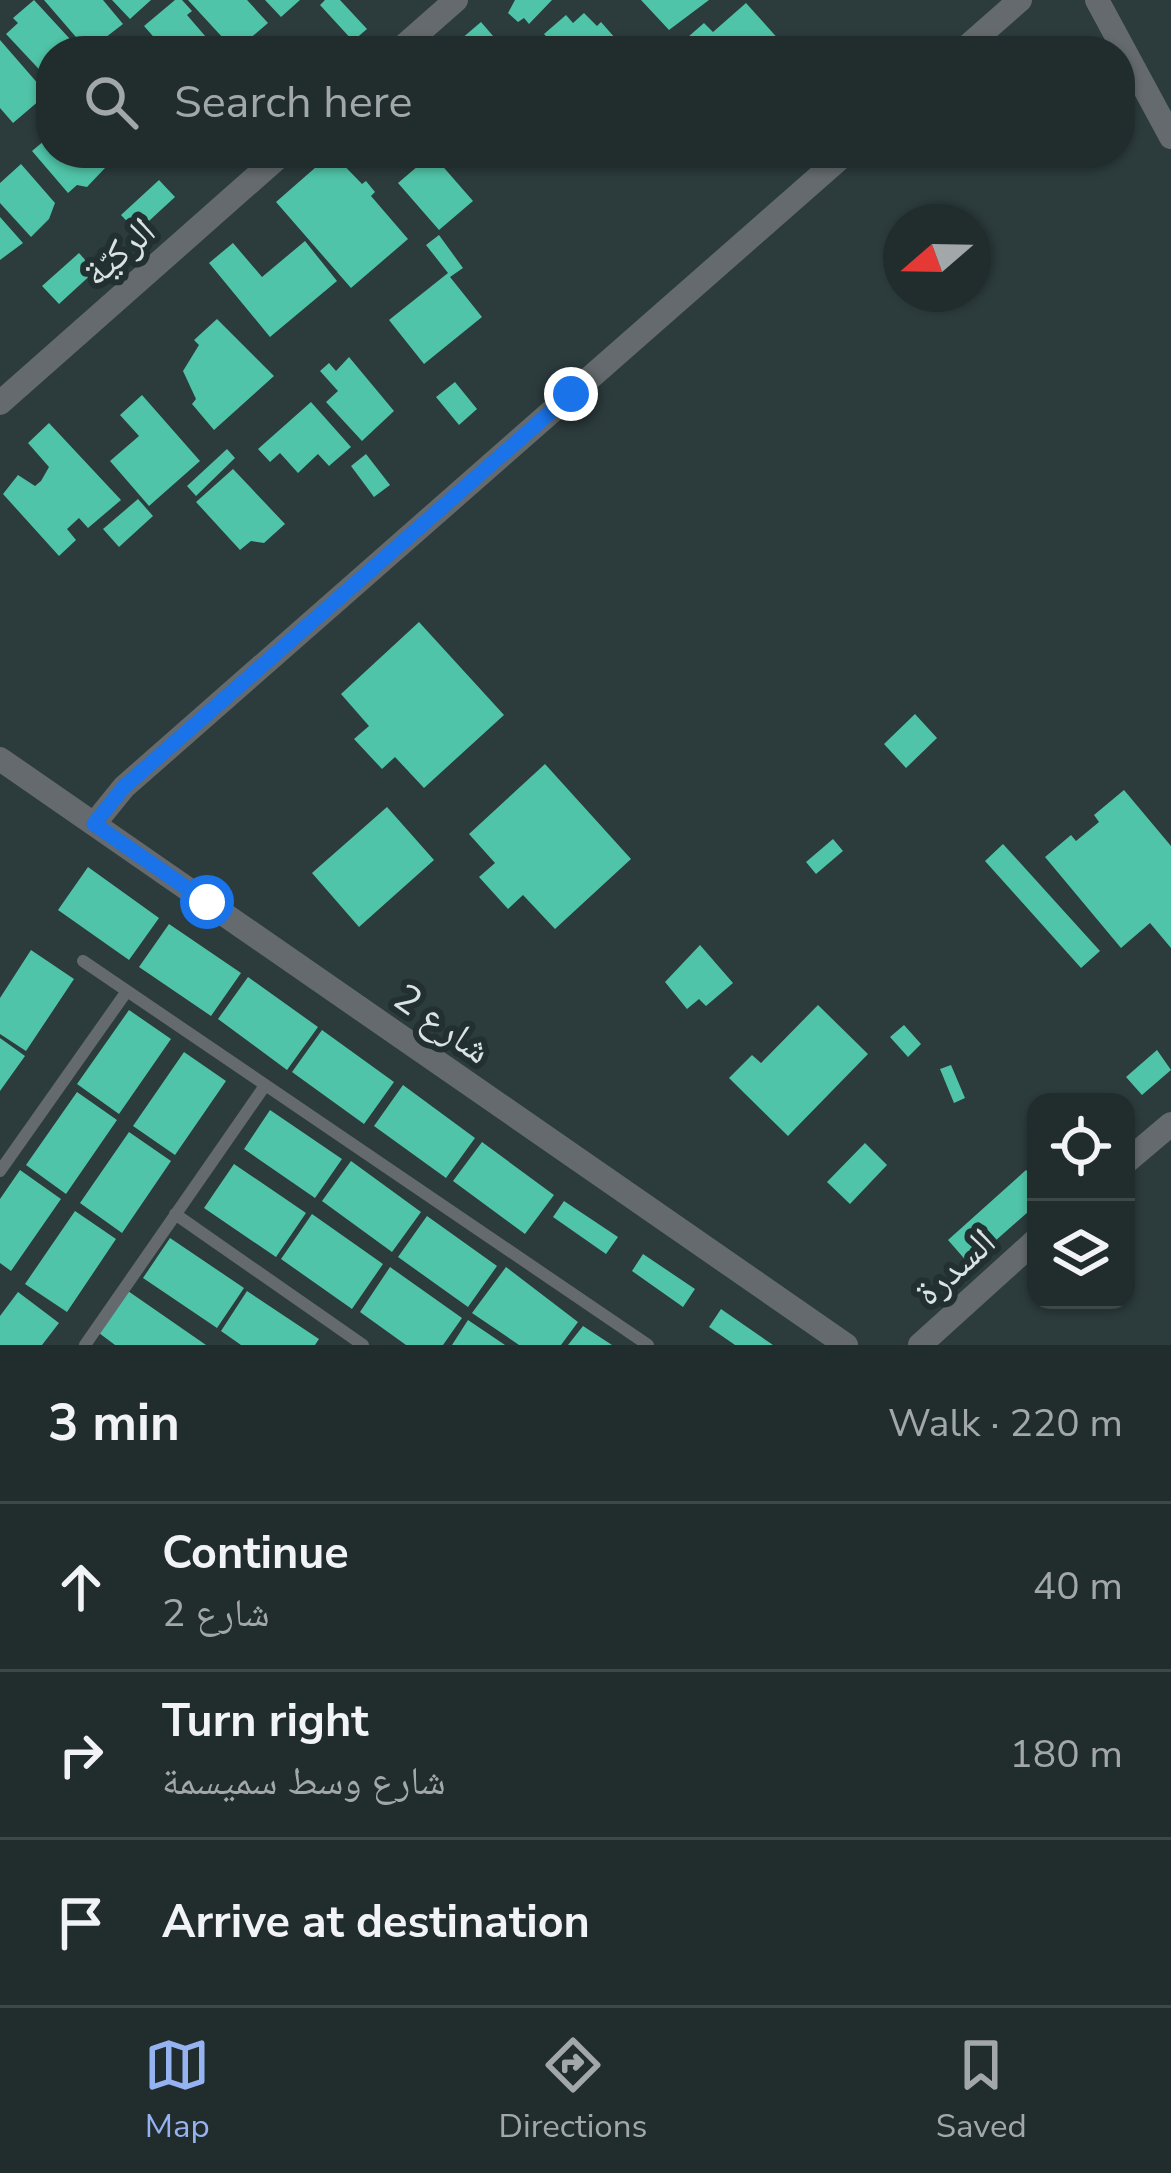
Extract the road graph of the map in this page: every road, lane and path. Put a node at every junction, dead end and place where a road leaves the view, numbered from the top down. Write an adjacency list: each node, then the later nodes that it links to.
1 (456, 0): 4 (street)
2 (1020, 0): 5 (street)
3 (1096, 0): 6 (street)
4 (415, 36)
5 (979, 36)
6 (1116, 36)
7 (1135, 71): 8 (street)
8 (1171, 136)
9 (266, 168): 11 (street, الركيّة)
10 (829, 168): 13 (street)
11 (0, 403)
12 (0, 759): 13 (street, شارع 2)
13 (94, 824): 25 (street, شارع 2)
14 (83, 961): 15 (lane)
15 (127, 991): 16 (lane); 19 (lane)
16 (264, 1087): 20 (lane); 24 (lane)
17 (1171, 1124): 18 (street)
18 (1135, 1154)
19 (0, 1171)
20 (175, 1214): 22 (lane); 23 (lane)
21 (1027, 1248): 26 (street, السدرة)
22 (86, 1345)
23 (363, 1345)
24 (648, 1345)
25 (846, 1345)
26 (920, 1345)

